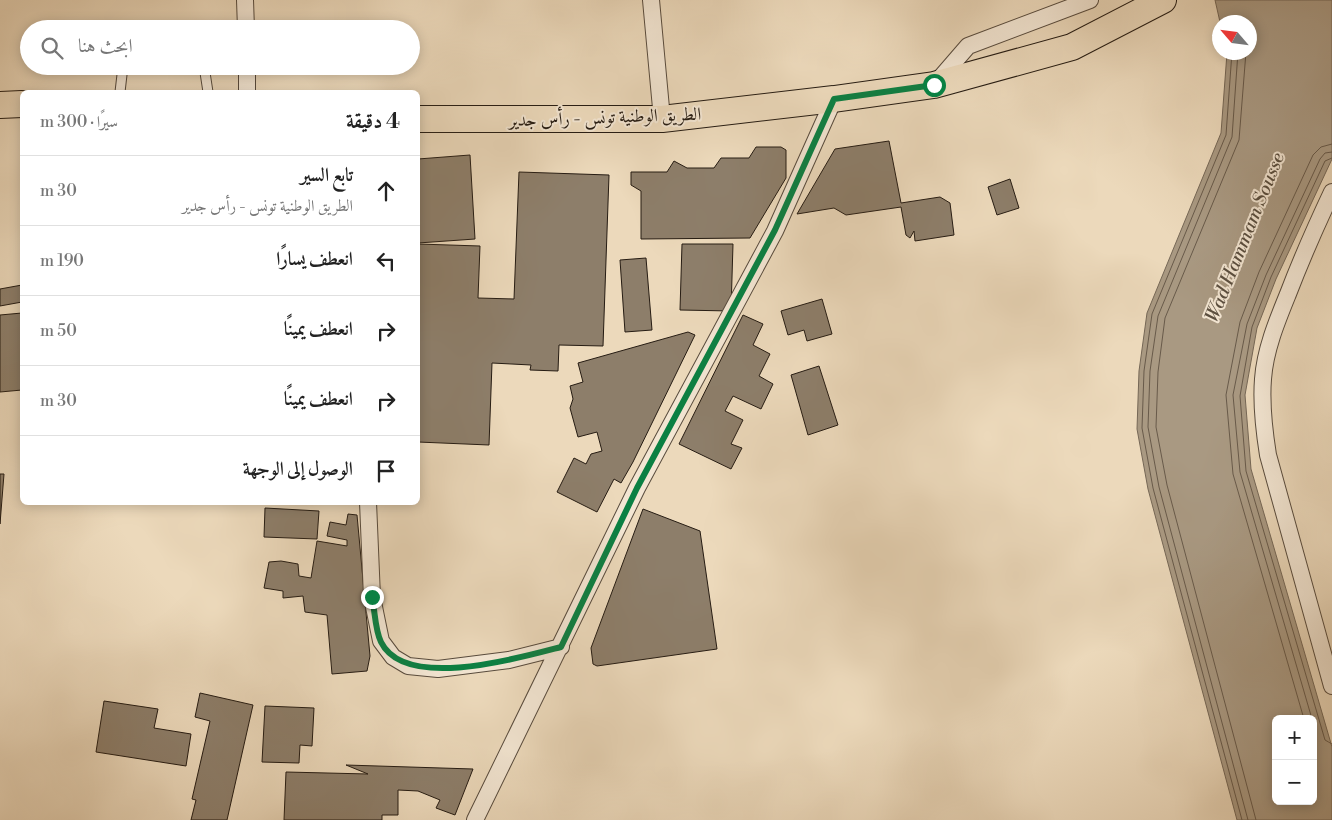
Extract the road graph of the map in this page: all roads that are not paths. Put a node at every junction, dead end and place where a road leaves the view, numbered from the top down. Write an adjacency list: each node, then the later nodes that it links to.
1 (245, 0): 5 (street)
2 (651, 0): 17 (street)
3 (1090, 0): 9 (street)
4 (1164, 0): 9 (main road, الطريق الوطنية تونس - رأس جدير)
5 (246, 20)
6 (122, 75): 10 (lane)
7 (205, 75): 11 (lane)
8 (247, 75): 12 (street)
9 (934, 85): 13 (main road, الطريق الوطنية تونس - رأس جدير)
10 (120, 90)
11 (208, 90)
12 (247, 90)
13 (834, 99): 17 (main road, الطريق الوطنية تونس - رأس جدير); 20 (street)
14 (20, 104): 15 (main road)
15 (0, 105)
16 (420, 119): 17 (main road, الطريق الوطنية تونس - رأس جدير)
17 (662, 119)
18 (1332, 192): 21 (street)
19 (368, 505): 20 (street)
20 (561, 647): 22 (street)
21 (1332, 686)
22 (475, 820)

